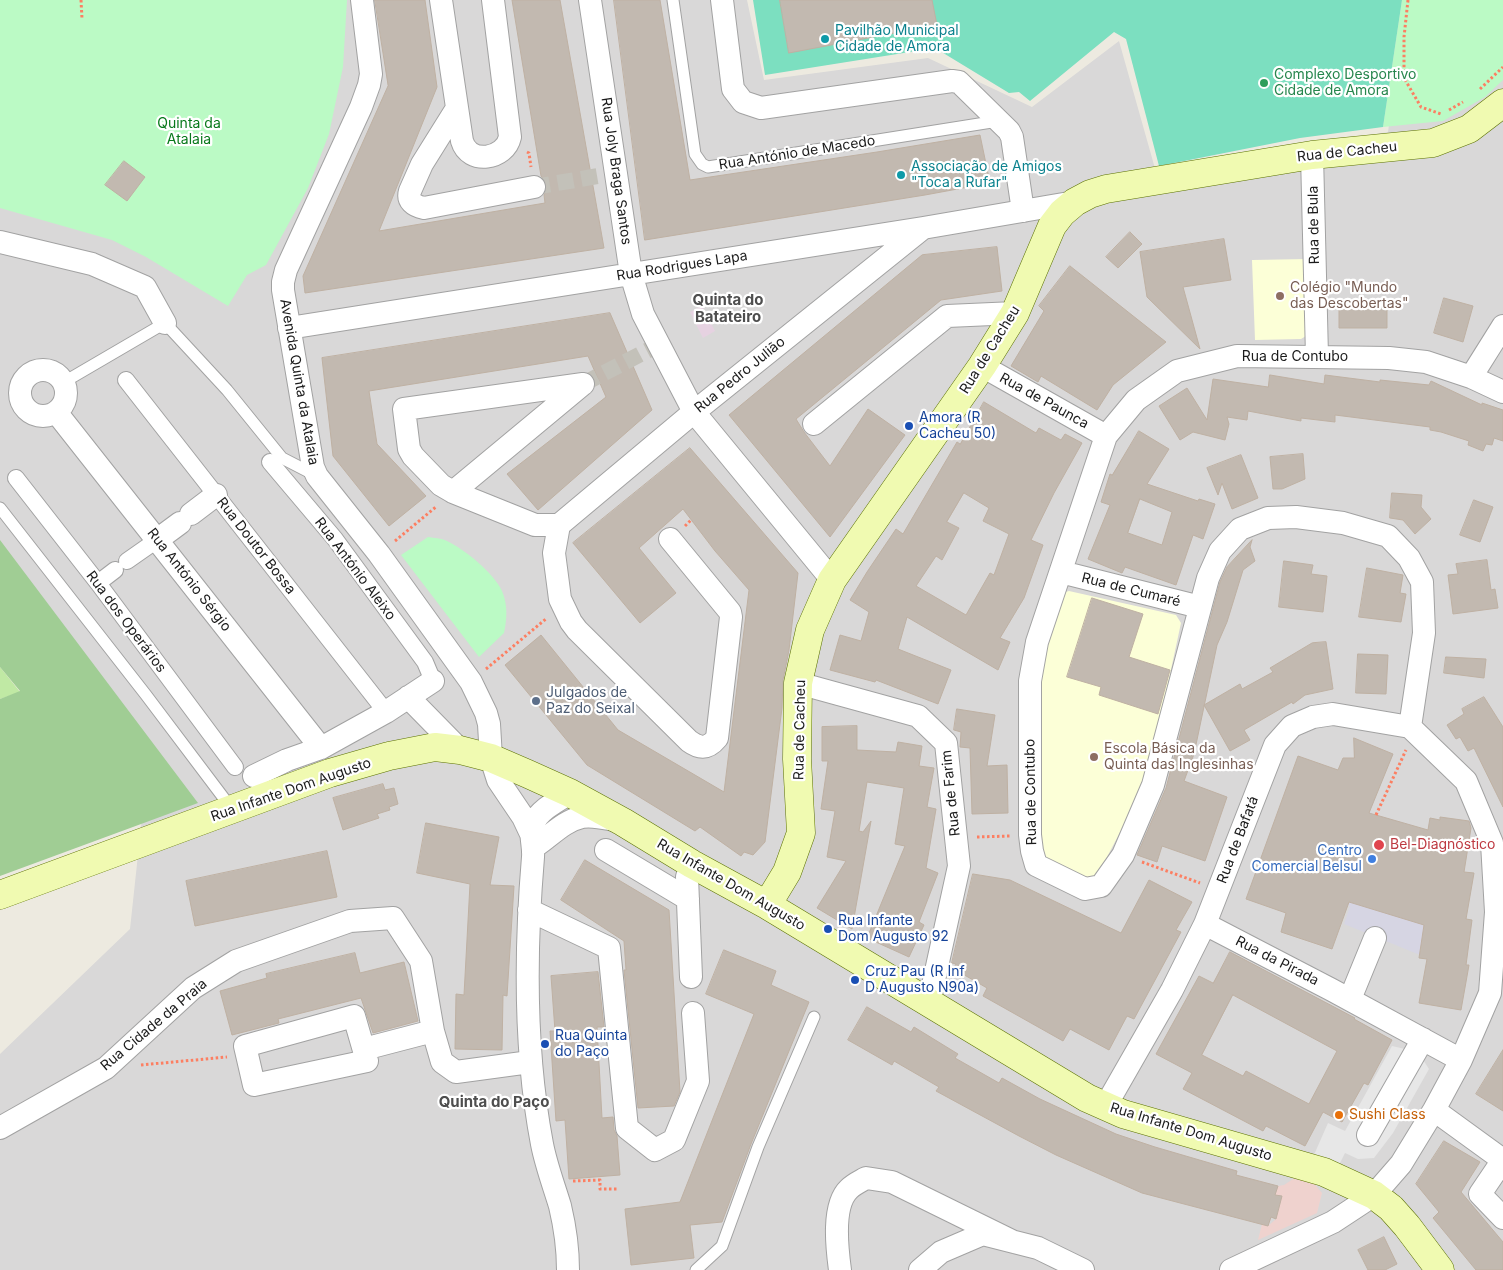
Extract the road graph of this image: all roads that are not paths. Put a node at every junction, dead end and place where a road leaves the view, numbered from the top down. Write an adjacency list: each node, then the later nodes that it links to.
1 (362, 0): 20 (street, Avenida Quinta da Atalaia)
2 (441, 0): 8 (street)
3 (493, 0): 8 (street)
4 (590, 0): 16 (street, Rua Joly Braga Santos)
5 (673, 0): 9 (lane, Rua António de Macedo)
6 (722, 0): 9 (street)
7 (1503, 103): 10 (main road, Rua de Cacheu)
8 (458, 108): 11 (street)
9 (999, 121): 13 (street)
10 (1312, 155): 12 (main road, Rua de Cacheu); 21 (street, Rua de Bula)
11 (534, 187)
12 (1076, 202): 13 (street, Rua Rodrigues Lapa); 17 (main road, Rua de Cacheu)
13 (1023, 211): 14 (street, Rua Rodrigues Lapa)
14 (923, 228): 16 (street, Rua Rodrigues Lapa); 28 (street, Rua Pedro Julião)
15 (0, 242): 18 (street)
16 (631, 274): 20 (street, Rua Rodrigues Lapa); 28 (street, Rua Joly Braga Santos)
17 (1015, 313): 22 (main road, Rua de Cacheu); 29 (street)
18 (165, 323): 25 (lane); 32 (lane)
19 (1503, 326): 23 (street)
20 (289, 328): 32 (street, Avenida Quinta da Atalaia)
21 (1317, 356): 23 (street, Rua de Contubo); 30 (street, Rua de Contubo)
22 (982, 366): 30 (street, Rua de Paunca); 41 (main road, Rua de Cacheu)
23 (1472, 377): 26 (street, Rua de Contubo)
24 (126, 380): 35 (street, Rua Doutor Bossa)
25 (64, 382): 27 (street); 27 (street)
26 (1503, 392)
27 (56, 412): 39 (street, Rua António Sérgio)
28 (694, 412): 37 (street, Rua Pedro Julião); 41 (street, Rua Joly Braga Santos)
29 (814, 424)
30 (1106, 436): 40 (street, Rua de Contubo)
31 (270, 462): 44 (street, Rua António Aleixo)
32 (317, 476): 51 (street, Avenida Quinta da Atalaia)
33 (16, 478): 42 (street, Rua dos Operários)
34 (453, 492): 34 (street); 37 (street)
35 (216, 495): 39 (street); 47 (street, Rua Doutor Bossa)
36 (0, 508): 54 (lane)
37 (559, 525): 38 (street)
38 (670, 539)
39 (157, 540): 42 (street); 49 (street, Rua António Sérgio)
40 (1061, 572): 43 (street, Rua de Cumaré); 43 (street, Rua de Contubo)
41 (832, 580): 45 (main road, Rua de Cacheu)
42 (98, 583): 52 (street, Rua dos Operários)
43 (1200, 607): 48 (street, Rua de Contubo)
44 (433, 681): 46 (street)
45 (798, 683): 62 (main road, Rua de Cacheu); 69 (street, Rua de Farim)
46 (408, 697): 47 (street); 50 (street)
47 (386, 712): 49 (street)
48 (1412, 729): 64 (street, Rua de Bafatá); 67 (street)
49 (322, 748): 52 (street)
50 (460, 750): 51 (main road, Rua Infante Dom Augusto); 54 (main road, Rua Infante Dom Augusto)
51 (491, 758): 53 (main road, Rua Infante Dom Augusto); 57 (street)
52 (244, 771)
53 (570, 793): 55 (main road, Rua Infante Dom Augusto); 56 (street); 57 (street)
54 (232, 809): 60 (main road, Rua Infante Dom Augusto)
55 (623, 822): 56 (street); 59 (main road, Rua Infante Dom Augusto)
56 (558, 828): 57 (street)
57 (532, 840): 63 (street)
58 (606, 850): 61 (street)
59 (692, 864): 61 (street); 62 (main road, Rua Infante Dom Augusto)
60 (0, 895)
61 (688, 899): 66 (street)
62 (767, 905): 69 (main road, Rua Infante Dom Augusto)
63 (529, 910): 70 (street); 76 (street)
64 (1205, 924): 68 (street, Rua da Pirada); 77 (street, Rua de Bafatá)
65 (1375, 938): 68 (street)
66 (691, 977)
67 (1497, 997): 75 (street)
68 (1350, 999): 73 (street, Rua da Pirada)
69 (929, 1002): 77 (main road, Rua Infante Dom Augusto)
70 (693, 1013)
71 (814, 1017): 86 (lane)
72 (433, 1031): 74 (street); 76 (street, Rua Cidade da Praia); 79 (street, Rua Cidade da Praia)
73 (1423, 1039): 75 (street, Rua da Pirada); 80 (street)
74 (364, 1049): 74 (street)
75 (1462, 1060): 78 (street)
76 (530, 1062): 85 (street)
77 (1105, 1107): 82 (main road, Rua Infante Dom Augusto)
78 (1434, 1110): 81 (street); 82 (street)
79 (0, 1128)
80 (1368, 1135)
81 (1503, 1160): 83 (street)
82 (1374, 1195): 90 (street); 91 (main road, Rua Infante Dom Augusto)
83 (1503, 1218)
84 (1014, 1242): 87 (street); 88 (street); 89 (street)
85 (568, 1270)
86 (696, 1270)
87 (840, 1270)
88 (920, 1270)
89 (1083, 1270)
90 (1231, 1270)
91 (1440, 1270)

